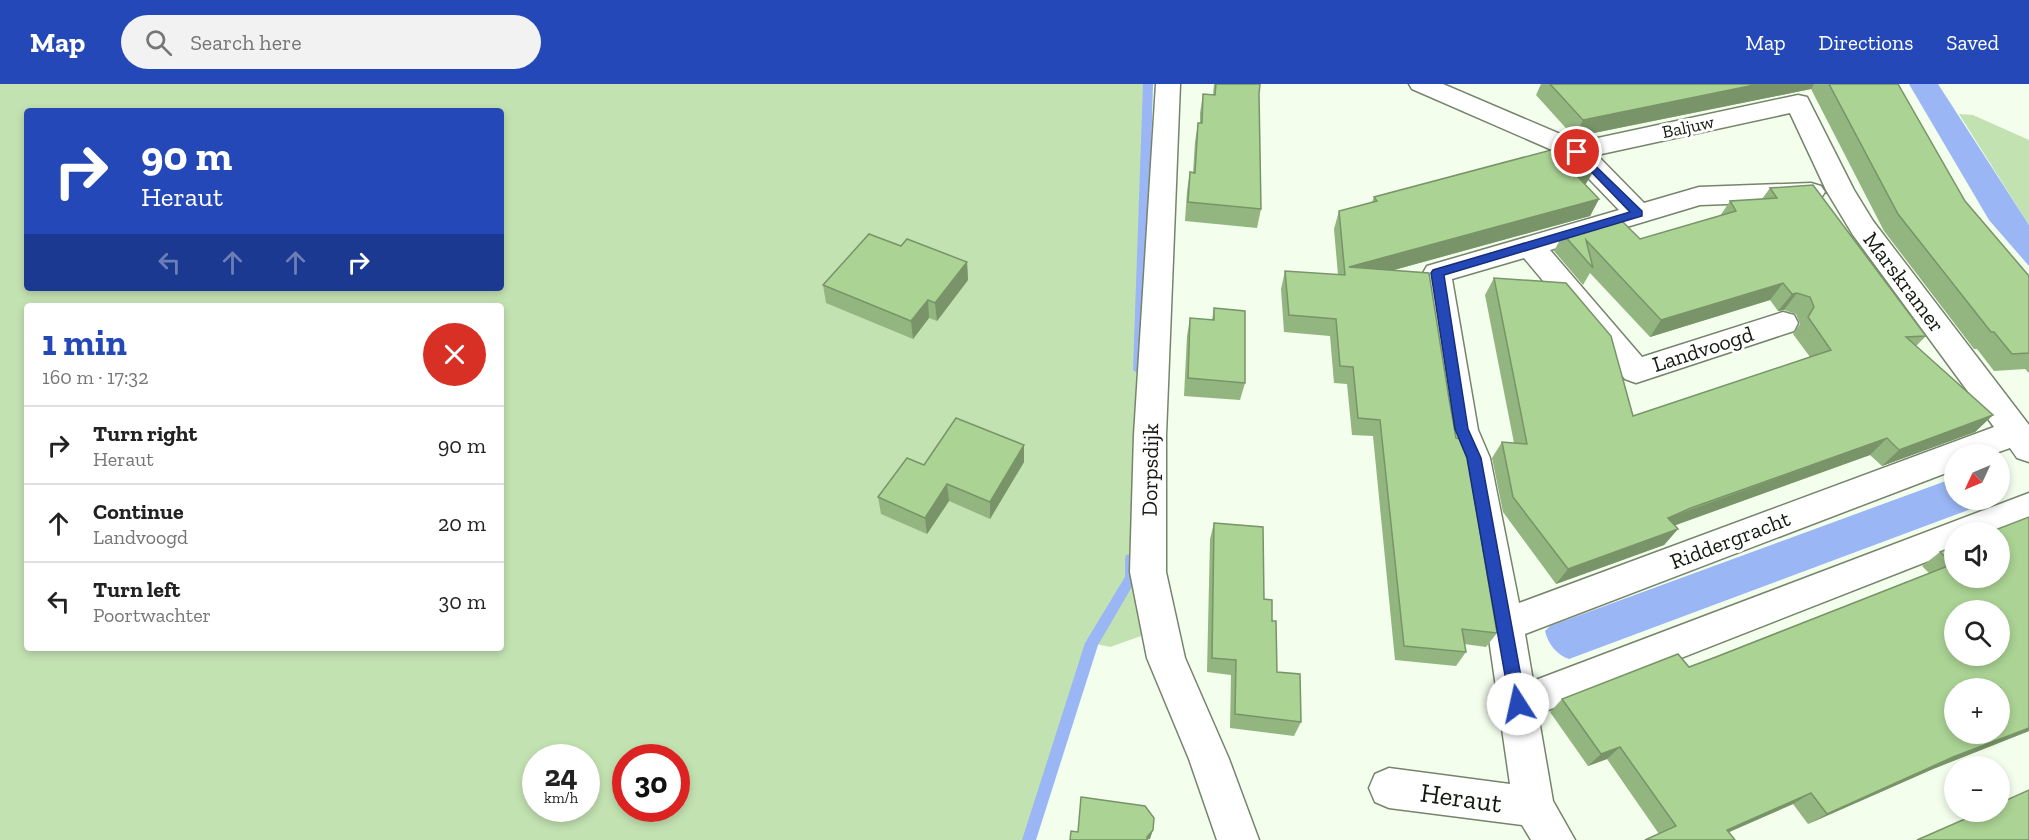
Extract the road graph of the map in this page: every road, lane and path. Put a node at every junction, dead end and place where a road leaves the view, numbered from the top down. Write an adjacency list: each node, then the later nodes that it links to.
1 (1168, 84): 19 (street, Dorpsdijk)
2 (1421, 84): 4 (street)
3 (1798, 103): 4 (street, Baljuw); 5 (street, Marskramer)
4 (1577, 152): 6 (street)
5 (1840, 190): 6 (street); 9 (street, Marskramer)
6 (1638, 213): 7 (street)
7 (1530, 246): 8 (street, Landvoogd); 15 (street, Heraut)
8 (1784, 323)
9 (2023, 440): 10 (street, Riddergracht)
10 (2005, 444)
11 (1944, 460): 15 (street, Riddergracht)
12 (2029, 507): 13 (street)
13 (1990, 522)
14 (1944, 540): 16 (street)
15 (1505, 625): 16 (street, Heraut)
16 (1518, 704): 18 (street, Heraut)
17 (1389, 788): 18 (street, Heraut)
18 (1534, 807): 20 (street, Heraut)
19 (1238, 840)
20 (1554, 840)

